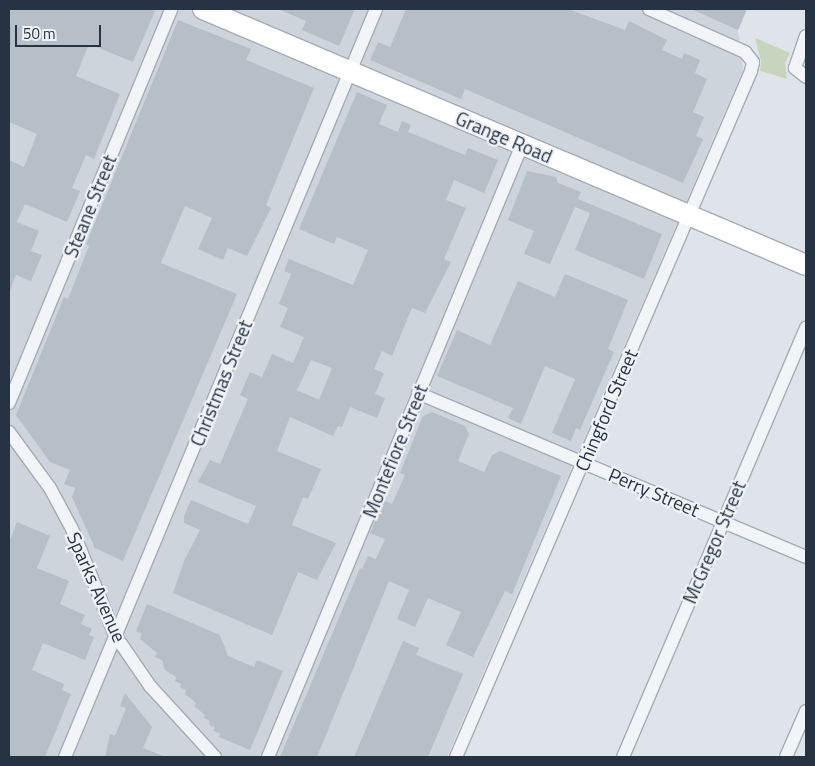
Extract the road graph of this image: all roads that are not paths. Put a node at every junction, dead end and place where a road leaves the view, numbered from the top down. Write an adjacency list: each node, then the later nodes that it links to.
1 (171, 9): 13 (street, Steane Street)
2 (203, 9): 6 (main road, Grange Road)
3 (376, 9): 6 (street, Christmas Street)
4 (649, 9): 9 (street, Chingford Street)
5 (806, 36): 7 (street)
6 (350, 72): 8 (main road, Grange Road); 18 (street, Christmas Street)
7 (806, 77)
8 (522, 145): 9 (main road, Grange Road); 12 (street, Montefiore Street)
9 (689, 216): 10 (main road, Grange Road); 15 (street, Chingford Street)
10 (806, 265)
11 (806, 327): 16 (street, McGregor Street)
12 (418, 393): 15 (street, Perry Street); 22 (street, Montefiore Street)
13 (9, 403)
14 (9, 432): 18 (street, Sparks Avenue)
15 (584, 462): 16 (street, Perry Street); 23 (street, Chingford Street)
16 (723, 521): 17 (street, Perry Street); 24 (street, McGregor Street)
17 (806, 557)
18 (116, 635): 20 (street, Christmas Street); 21 (street, Sparks Avenue)
19 (806, 711): 25 (street)
20 (65, 757)
21 (215, 757)
22 (268, 757)
23 (456, 757)
24 (623, 757)
25 (786, 757)

